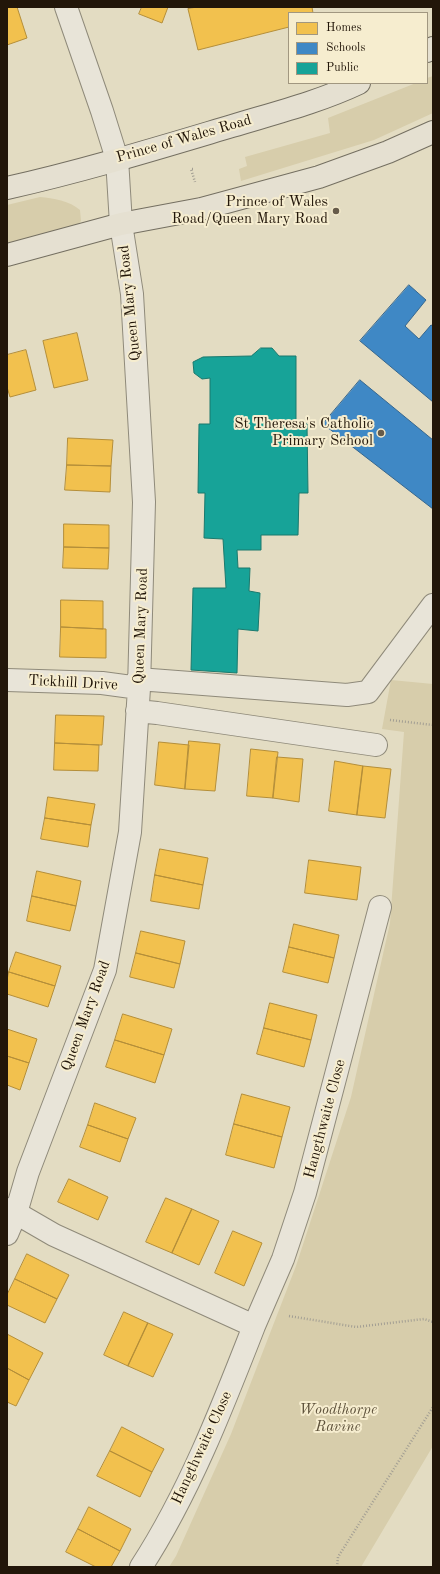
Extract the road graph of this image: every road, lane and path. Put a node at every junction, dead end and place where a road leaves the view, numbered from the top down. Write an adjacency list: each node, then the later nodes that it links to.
1 (66, 7): 4 (street, Queen Mary Road)
2 (357, 84): 4 (highway, Prince of Wales Road)
3 (433, 132): 8 (highway)
4 (117, 159): 7 (highway, Prince of Wales Road); 8 (street, Queen Mary Road)
5 (199, 167): 6 (path)
6 (196, 186)
7 (7, 188)
8 (121, 224): 9 (highway); 12 (street, Queen Mary Road)
9 (7, 255)
10 (433, 605): 12 (street, Tickhill Drive)
11 (7, 680): 12 (street, Tickhill Drive)
12 (139, 684): 13 (street, Queen Mary Road)
13 (137, 712): 14 (street); 16 (street, Queen Mary Road)
14 (376, 745)
15 (380, 907): 18 (street, Hangthwaite Close)
16 (12, 1211): 17 (street, Queen Mary Road); 18 (street)
17 (7, 1234)
18 (257, 1318): 19 (path); 21 (street, Hangthwaite Close)
19 (433, 1322)
20 (433, 1406): 22 (path)
21 (141, 1567)
22 (337, 1567)

